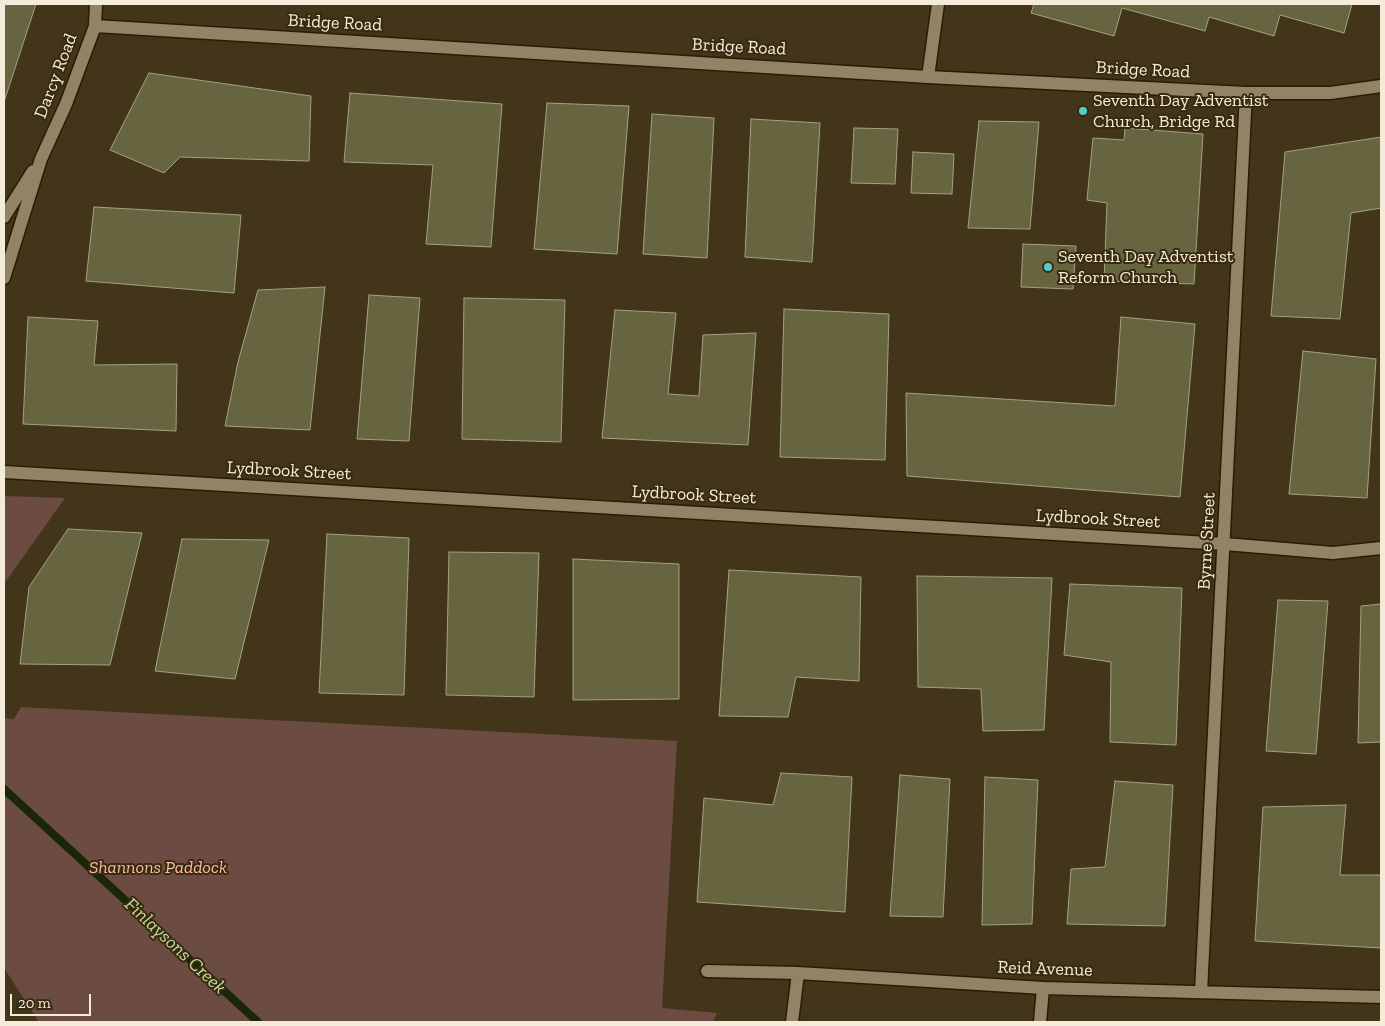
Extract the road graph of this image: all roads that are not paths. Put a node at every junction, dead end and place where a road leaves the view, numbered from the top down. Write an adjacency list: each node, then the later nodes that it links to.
1 (96, 4): 3 (street, Darcy Road)
2 (938, 4): 4 (street)
3 (95, 26): 4 (street, Bridge Road); 7 (street, Darcy Road)
4 (928, 76): 6 (street, Bridge Road)
5 (1381, 86): 6 (street, Bridge Road)
6 (1246, 93): 11 (street, Byrne Street)
7 (42, 159): 8 (street, Darcy Road); 9 (street, Darcy Road)
8 (4, 217)
9 (4, 278)
10 (4, 472): 11 (street, Lydbrook Street)
11 (1225, 544): 12 (street, Lydbrook Street); 16 (street, Byrne Street)
12 (1381, 548)
13 (707, 971): 14 (street, Reid Avenue)
14 (798, 973): 15 (street, Reid Avenue); 18 (street)
15 (1043, 988): 16 (street, Reid Avenue); 19 (street)
16 (1201, 992): 17 (street, Reid Avenue)
17 (1381, 997)
18 (792, 1022)
19 (1040, 1022)

